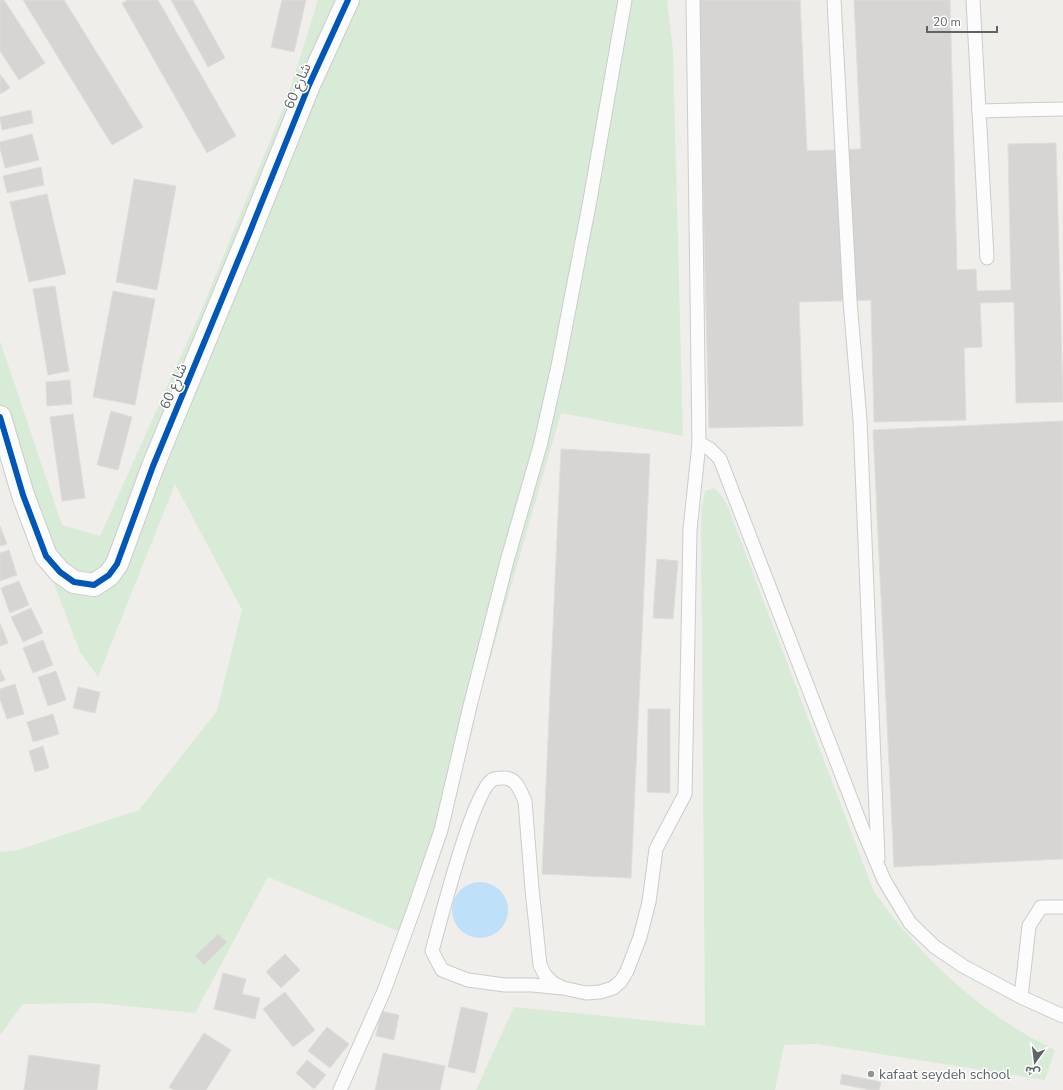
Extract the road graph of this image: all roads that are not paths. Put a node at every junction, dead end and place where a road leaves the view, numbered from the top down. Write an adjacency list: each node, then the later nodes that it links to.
1 (348, 0): 9 (street, شارع 60)
2 (625, 0): 16 (lane)
3 (693, 0): 10 (lane)
4 (834, 0): 11 (lane)
5 (973, 0): 7 (lane)
6 (1063, 109): 7 (lane)
7 (979, 111): 8 (lane)
8 (987, 258)
9 (0, 417)
10 (699, 443): 11 (lane); 13 (lane)
11 (879, 868): 14 (lane)
12 (1063, 907): 14 (lane)
13 (563, 988): 13 (lane)
14 (1022, 997): 15 (lane)
15 (1063, 1016)
16 (340, 1090)

